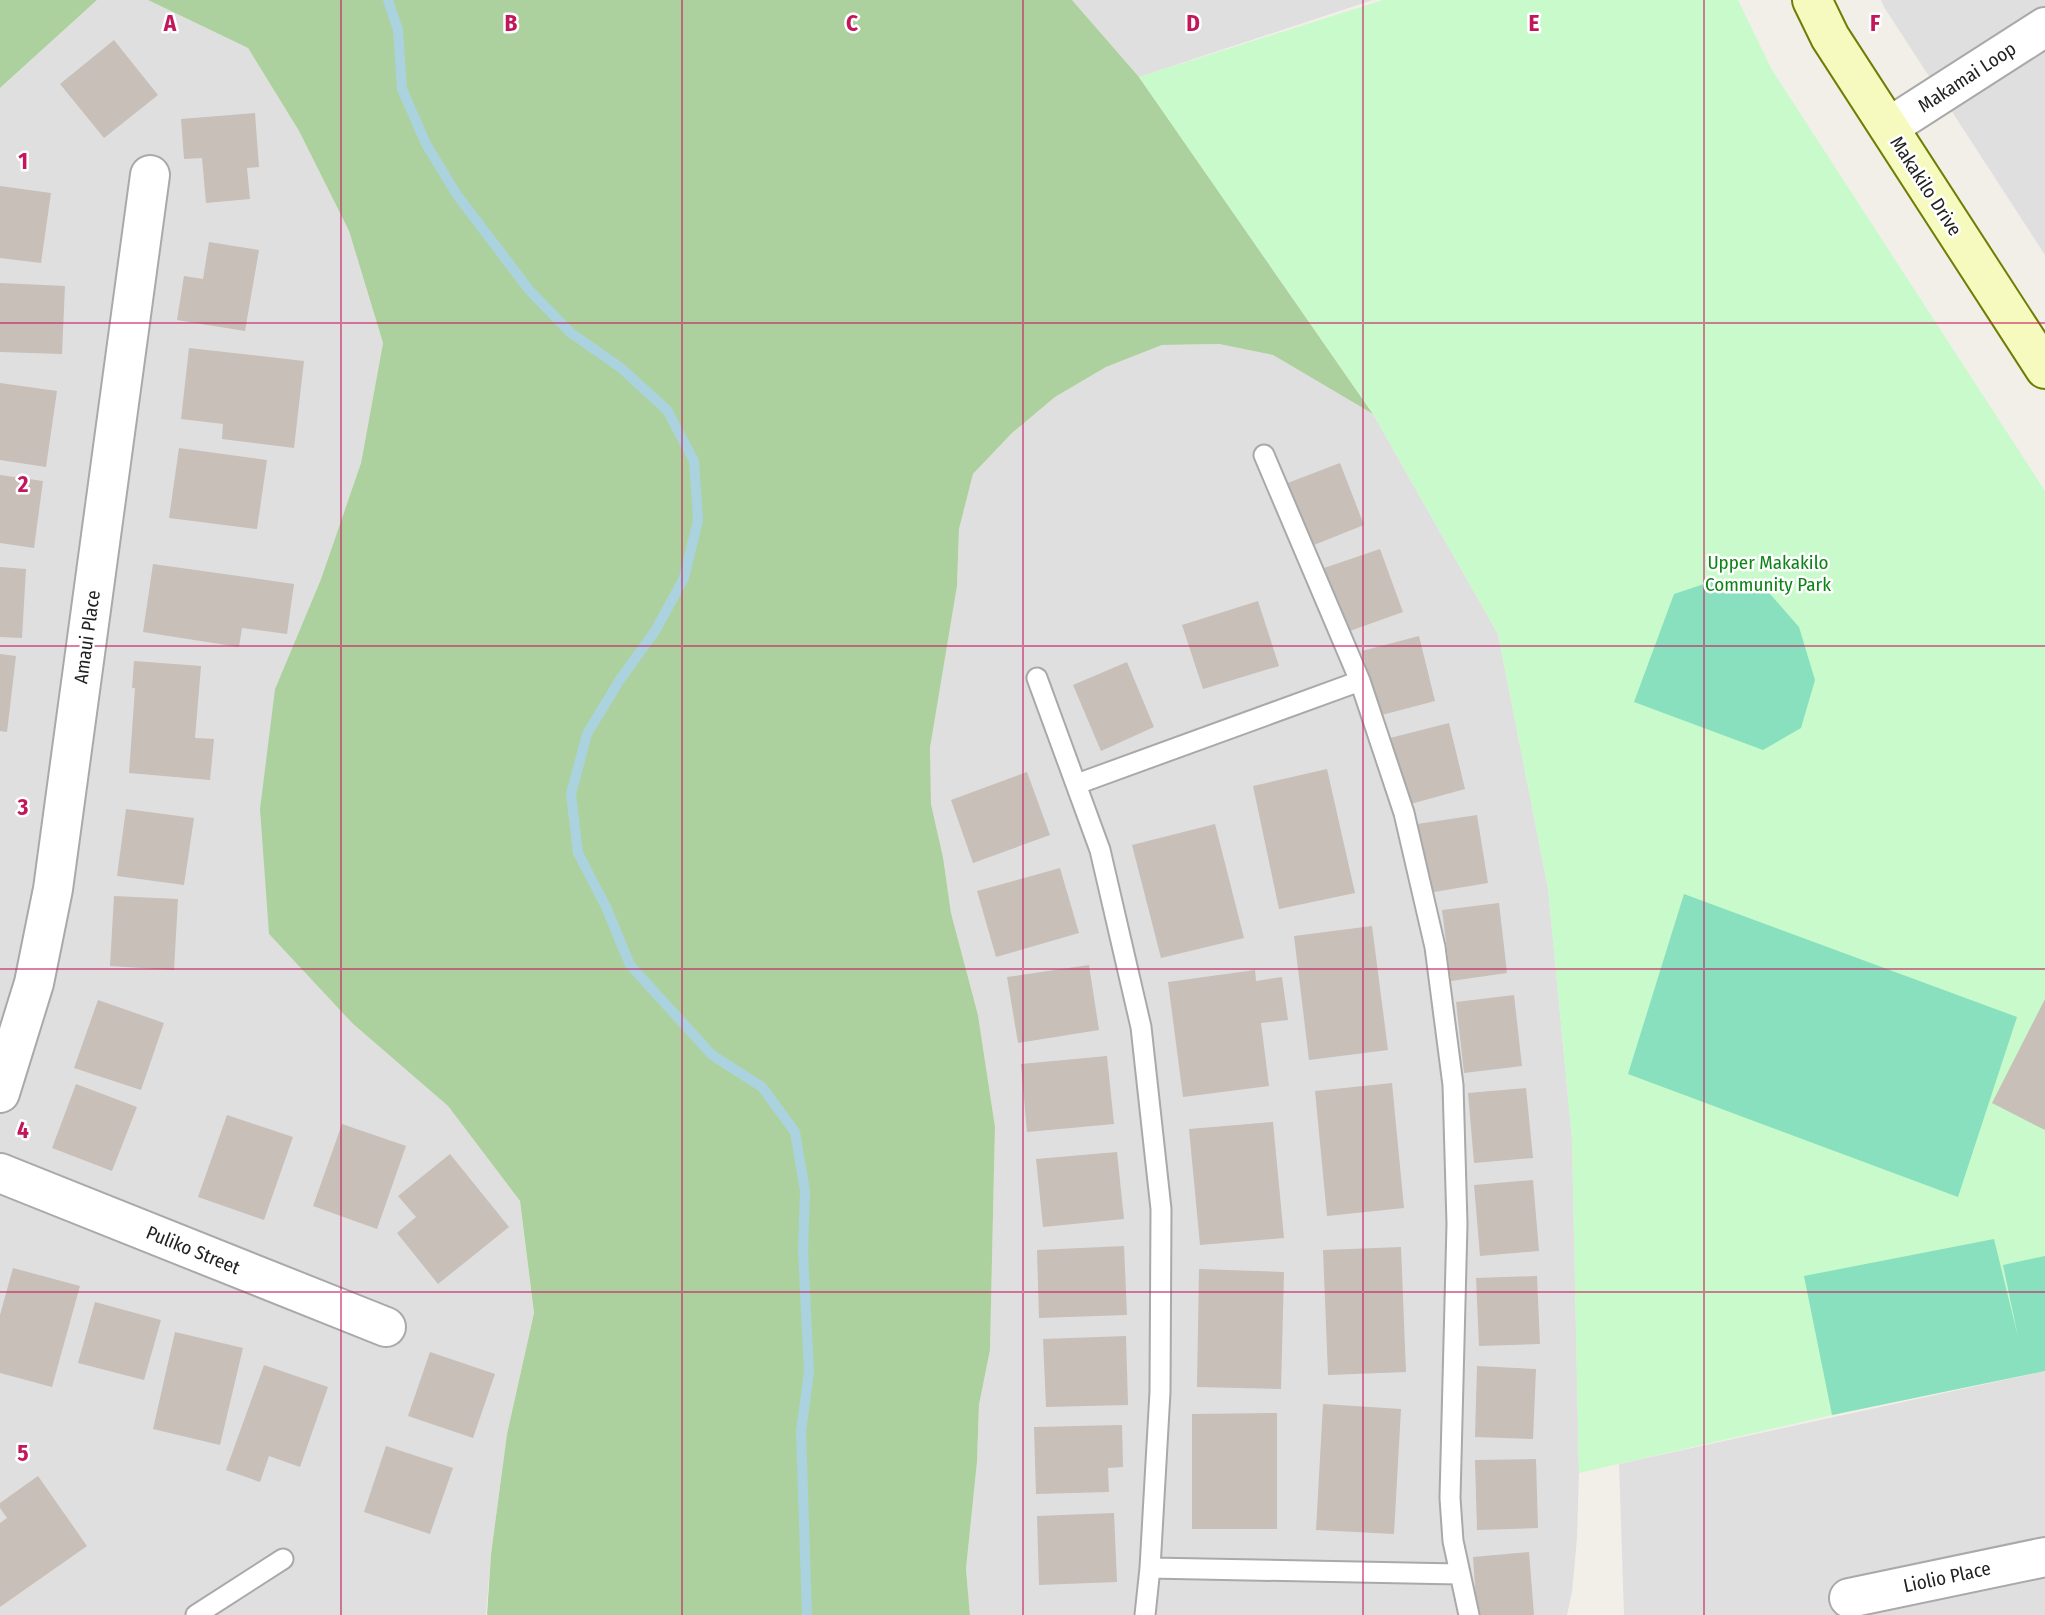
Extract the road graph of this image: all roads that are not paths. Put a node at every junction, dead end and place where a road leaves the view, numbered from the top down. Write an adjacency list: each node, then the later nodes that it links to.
1 (1812, 0): 3 (main road, Makakilo Drive)
2 (2045, 27): 3 (street, Makamai Loop)
3 (1889, 127): 5 (main road, Makakilo Drive)
4 (150, 175): 10 (street, Amaui Place)
5 (2045, 369)
6 (1264, 455): 8 (lane)
7 (1037, 678): 9 (lane)
8 (1360, 681): 9 (lane); 16 (lane)
9 (1077, 784): 15 (lane)
10 (0, 1093)
11 (0, 1172): 12 (street, Puliko Street)
12 (386, 1327)
13 (2045, 1557): 17 (street, Liolio Place)
14 (283, 1559): 18 (lane)
15 (1150, 1568): 16 (lane); 19 (lane)
16 (1458, 1574): 20 (lane)
17 (1849, 1598)
18 (196, 1615)
19 (1145, 1615)
20 (1469, 1615)

